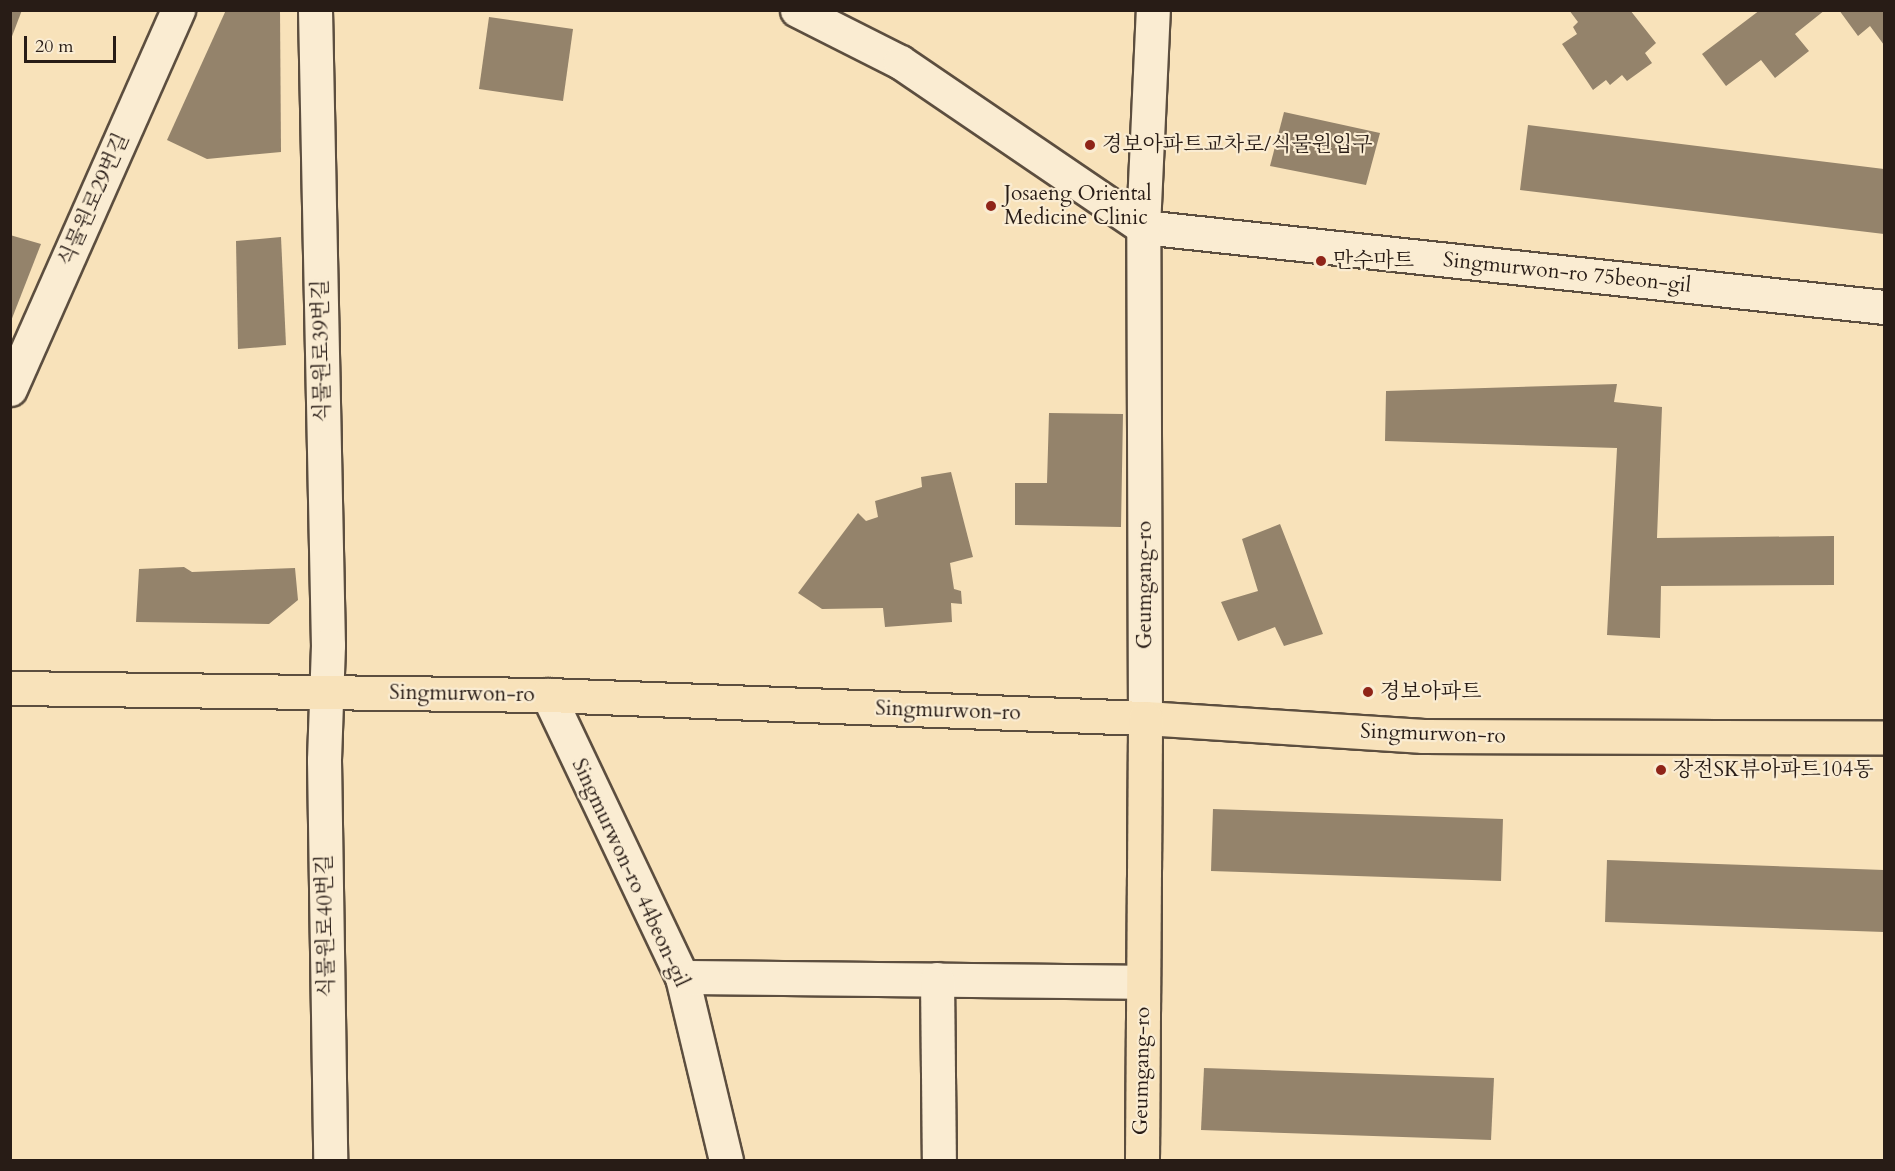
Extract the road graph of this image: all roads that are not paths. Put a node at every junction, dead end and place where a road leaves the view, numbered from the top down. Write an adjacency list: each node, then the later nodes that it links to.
1 (178, 10): 7 (street, 식물원로29번길)
2 (315, 10): 9 (street, 식물원로39번길)
3 (796, 10): 5 (street)
4 (1153, 10): 5 (street, Geumgang-ro)
5 (1143, 227): 6 (street, Singmurwon-ro 75beon-gil); 11 (street, Geumgang-ro)
6 (1884, 307)
7 (10, 389)
8 (10, 688): 9 (main road, Singmurwon-ro)
9 (328, 692): 10 (main road, Singmurwon-ro); 16 (street, 식물원로40번길)
10 (548, 695): 11 (main road, Singmurwon-ro); 13 (street, Singmurwon-ro 44beon-gil)
11 (1145, 718): 12 (main road, Singmurwon-ro); 15 (main road, Geumgang-ro)
12 (1884, 738)
13 (682, 977): 14 (street); 17 (street, Singmurwon-ro 44beon-gil)
14 (937, 979): 15 (street); 18 (street)
15 (1143, 982): 19 (main road, Geumgang-ro)
16 (330, 1161)
17 (726, 1161)
18 (939, 1161)
19 (1142, 1161)

